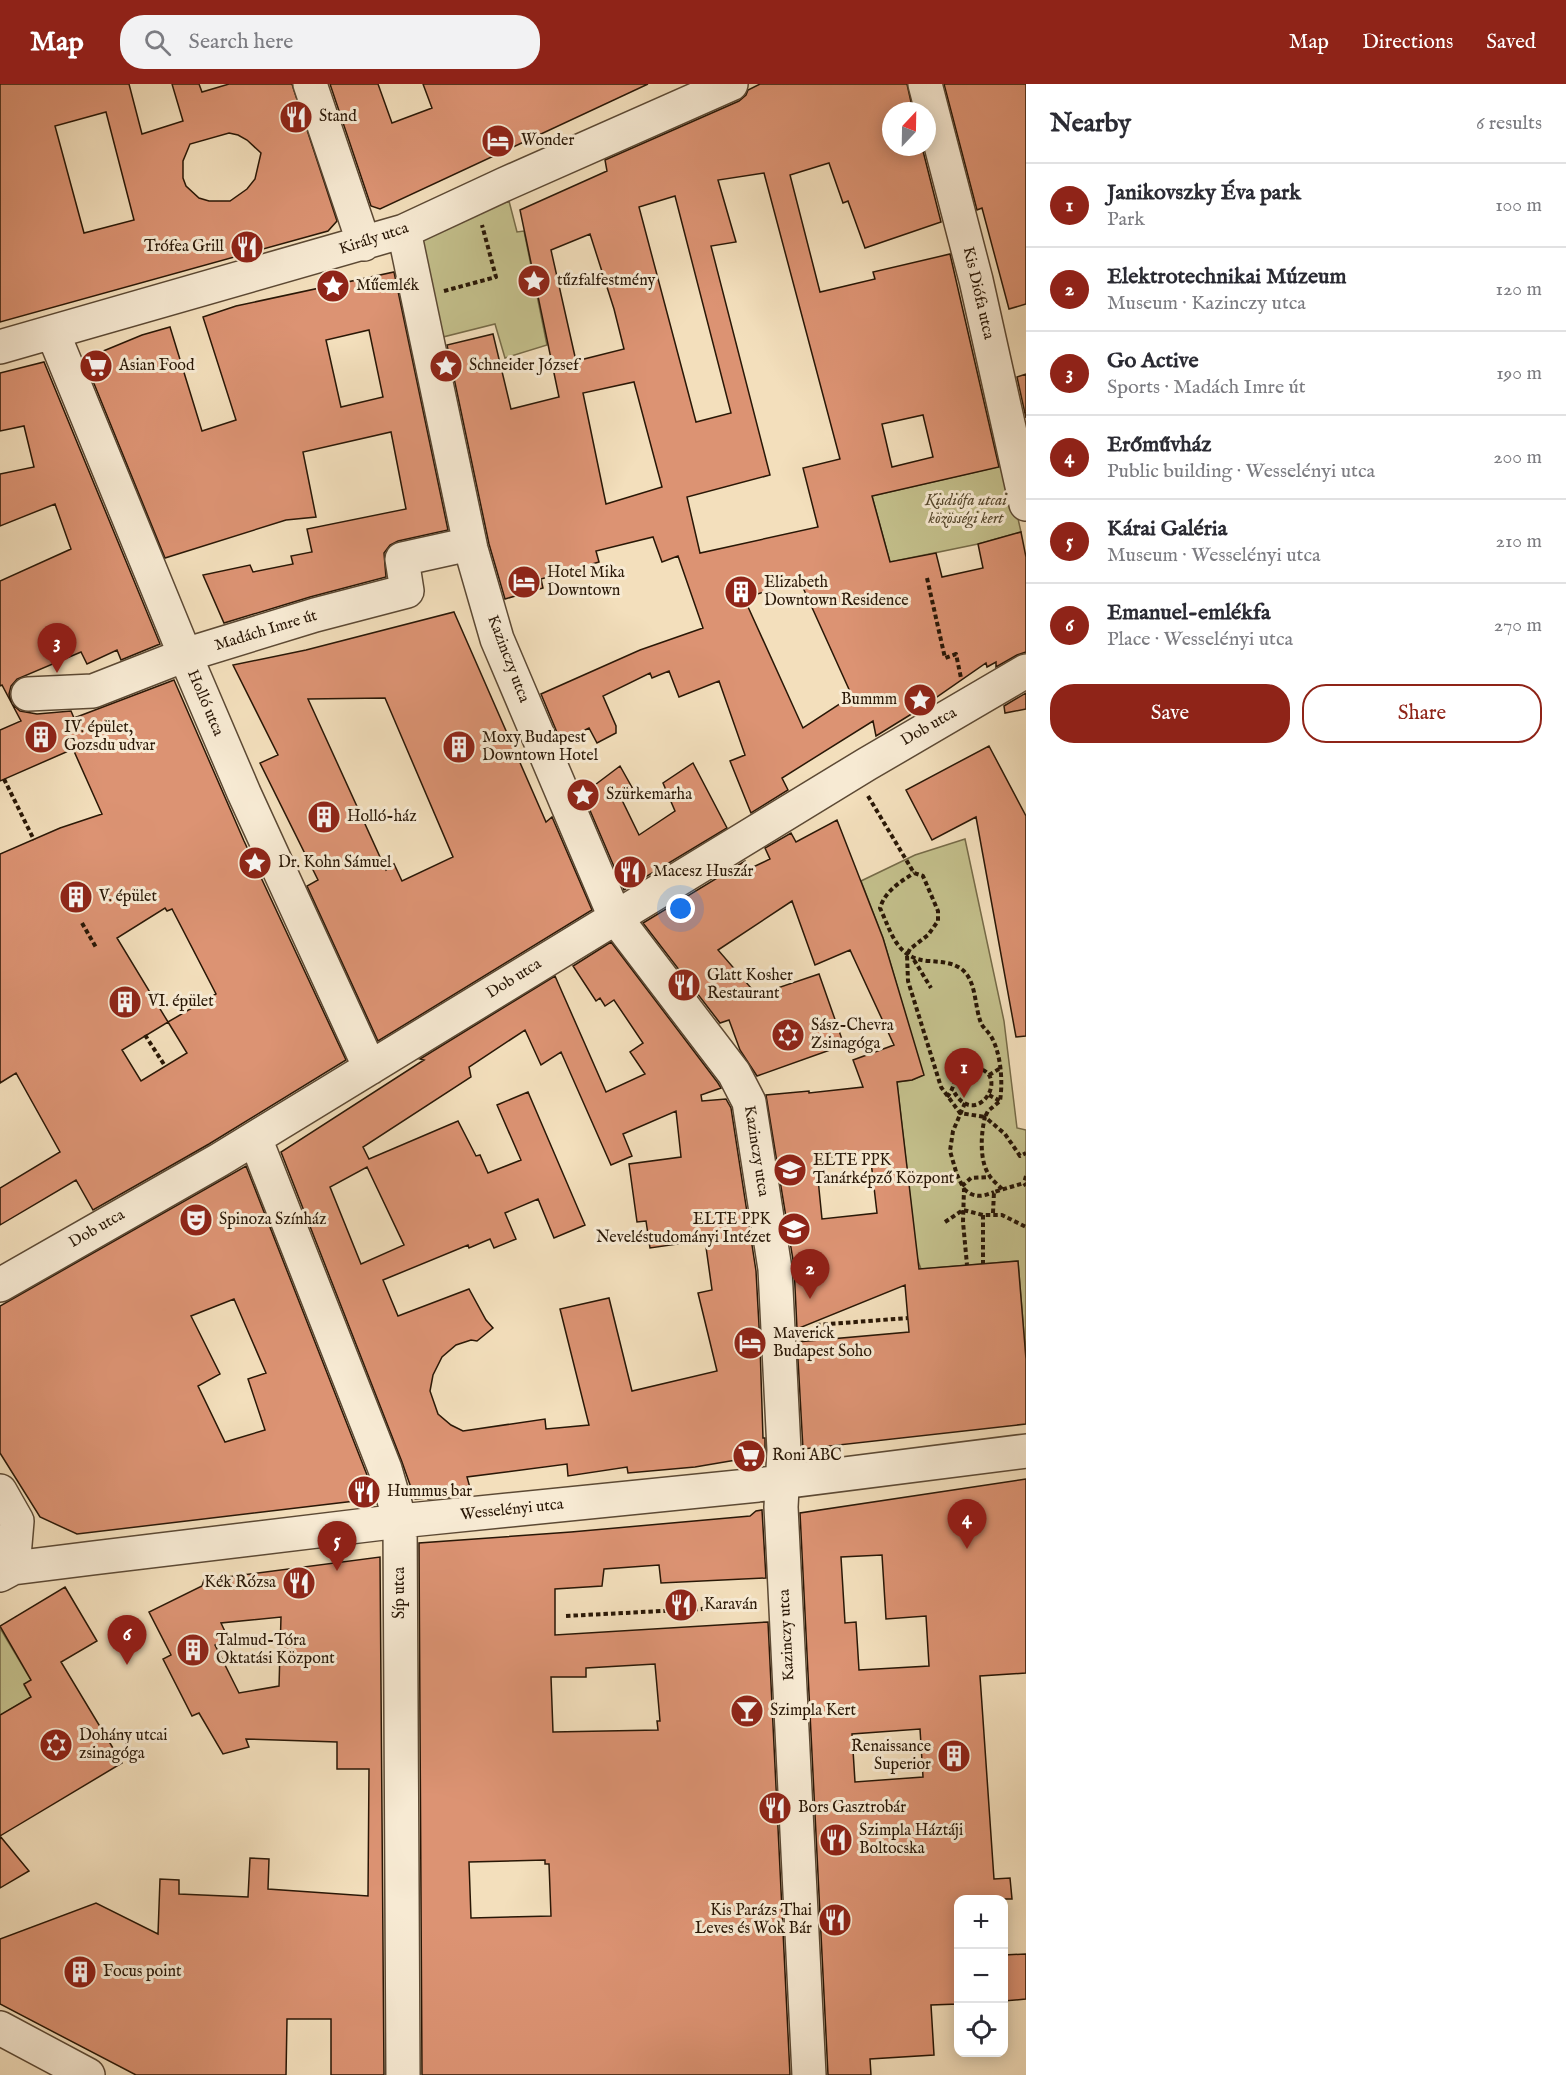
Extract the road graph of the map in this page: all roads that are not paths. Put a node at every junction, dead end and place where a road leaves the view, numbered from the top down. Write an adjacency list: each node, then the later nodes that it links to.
1 (310, 84): 5 (street)
2 (731, 84): 4 (street, Király utca)
3 (925, 84): 8 (street, Kis Diófa utca)
4 (404, 231): 5 (street, Király utca); 9 (street, Kazinczy utca)
5 (364, 244): 6 (street, Király utca)
6 (53, 333): 7 (street, Király utca); 10 (street, Holló utca)
7 (0, 347)
8 (1026, 504)
9 (470, 544): 10 (street, Madách Imre út); 13 (street, Kazinczy utca)
10 (185, 655): 12 (street, Madách Imre út); 14 (street, Holló utca)
11 (1026, 671): 13 (street, Dob utca)
12 (12, 695)
13 (615, 917): 14 (street, Dob utca); 18 (street, Kazinczy utca)
14 (370, 1068): 15 (street, Dob utca)
15 (255, 1138): 16 (street, Dob utca); 20 (street, Síp utca)
16 (0, 1285)
17 (1026, 1451): 18 (street, Wesselényi utca)
18 (782, 1482): 20 (street, Wesselényi utca); 25 (street, Kazinczy utca)
19 (0, 1491): 21 (street)
20 (400, 1521): 21 (street, Wesselényi utca); 24 (street, Síp utca)
21 (6, 1572)
22 (0, 2028): 23 (street)
23 (87, 2066)
24 (403, 2075)
25 (809, 2075)

